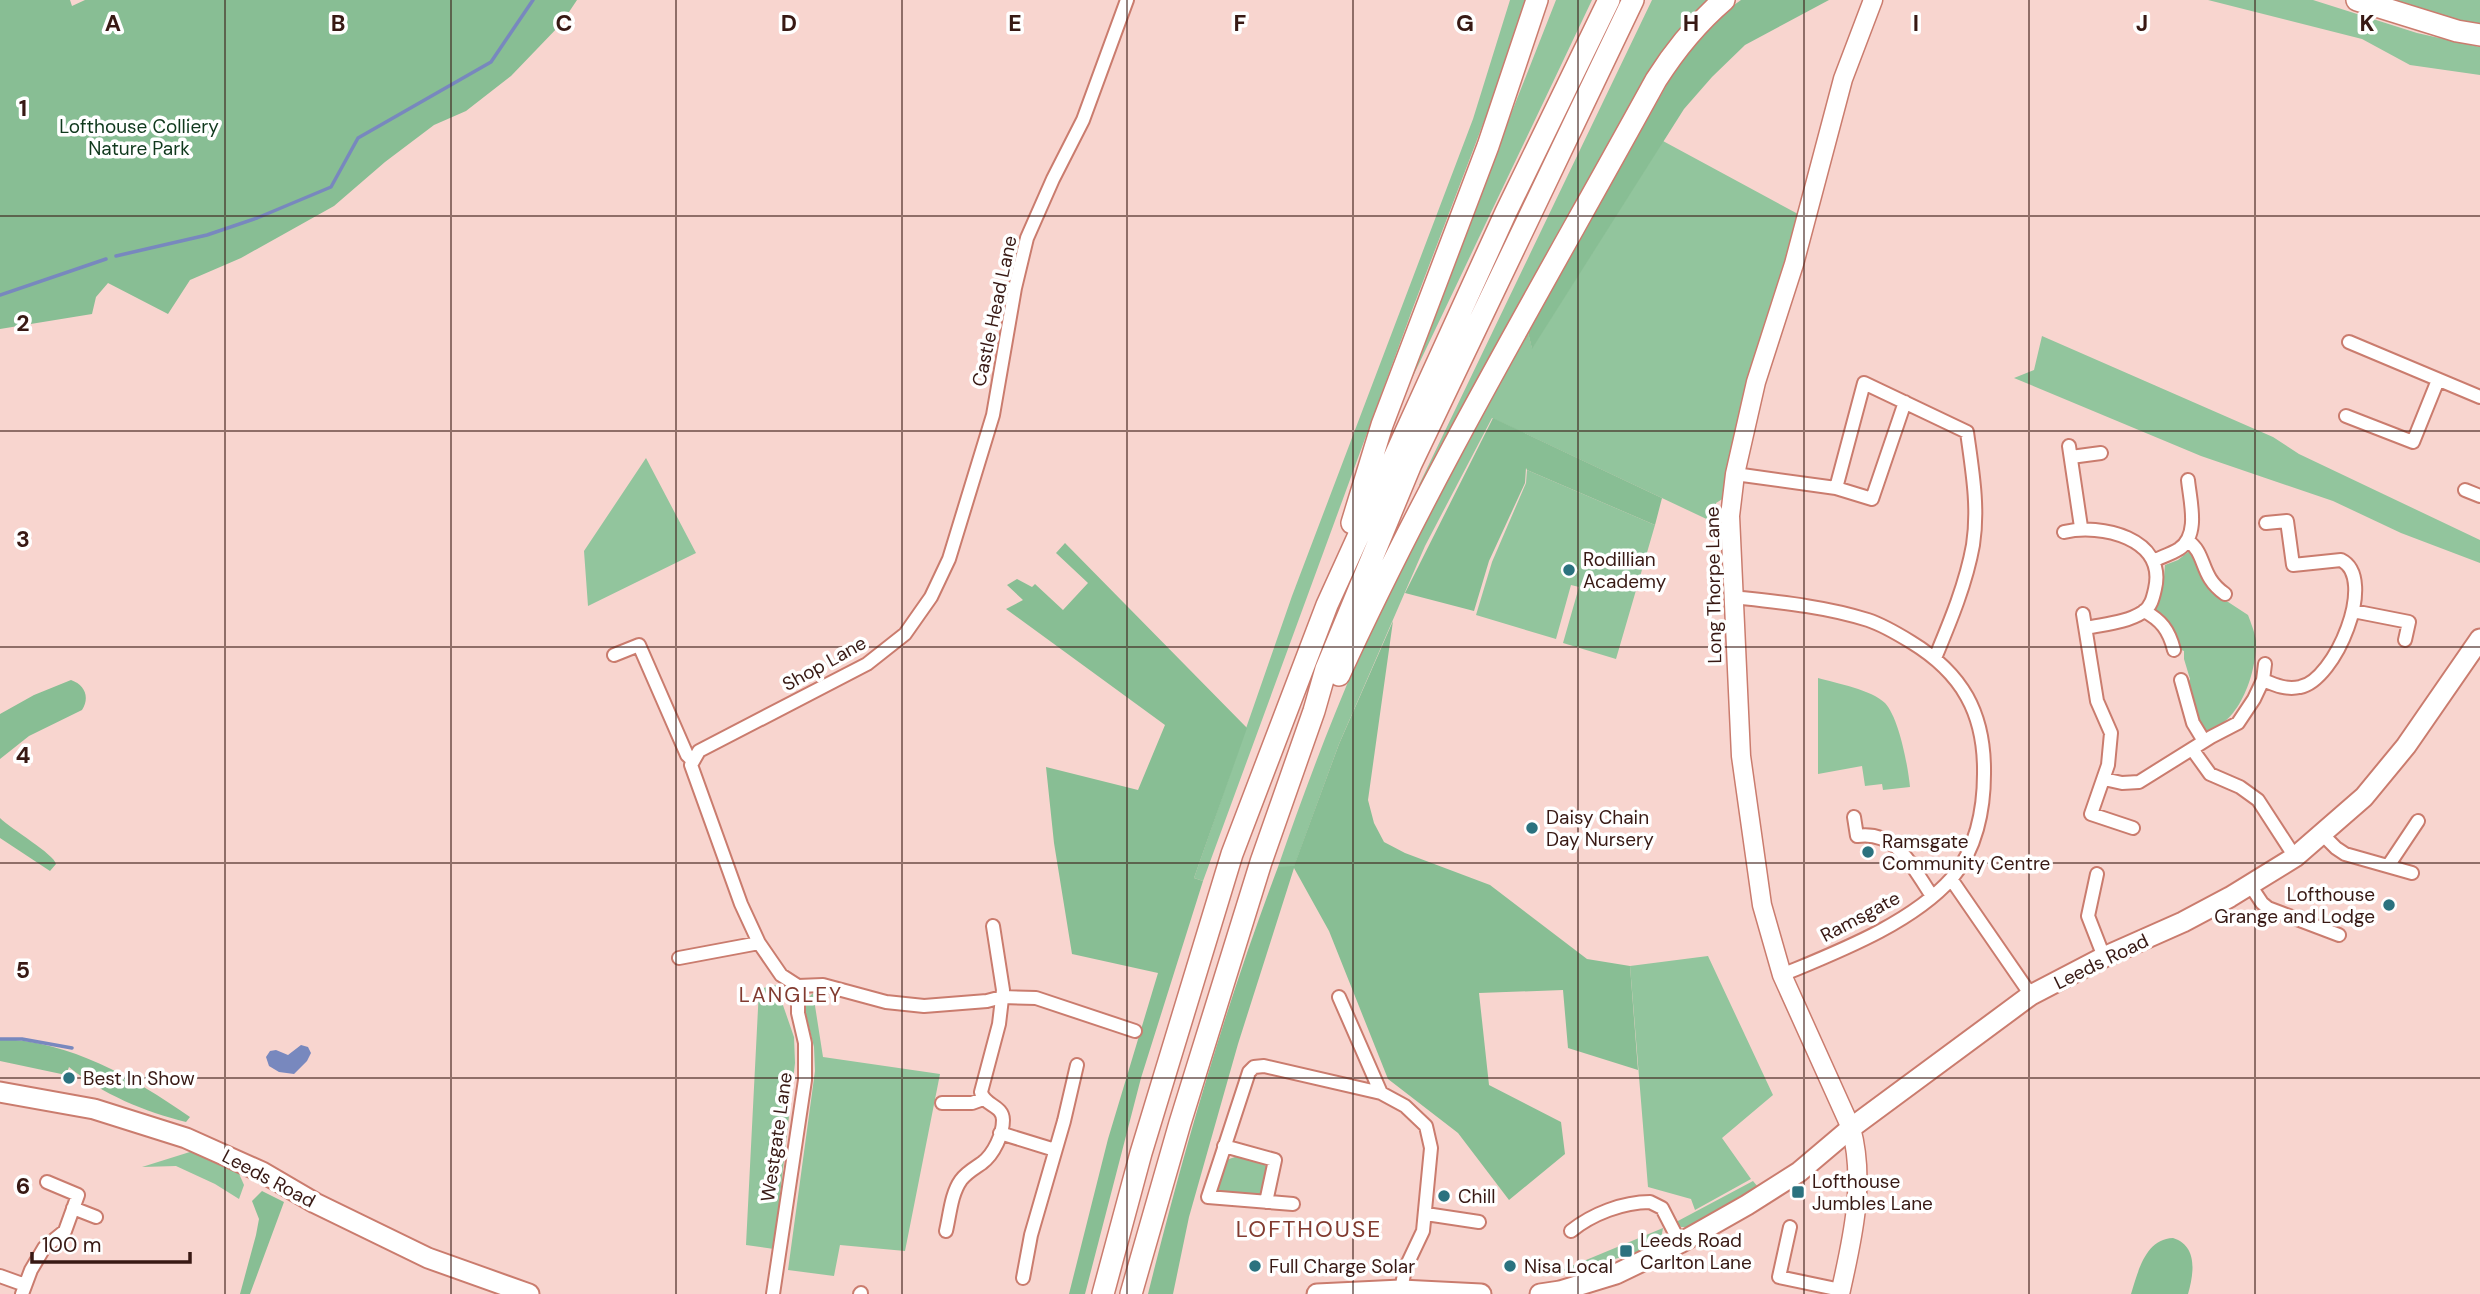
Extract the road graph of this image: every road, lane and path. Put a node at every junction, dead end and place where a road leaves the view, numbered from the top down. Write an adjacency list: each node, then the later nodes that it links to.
1 (1127, 0): 26 (street, Castle Head Lane)
2 (1537, 0): 10 (highway)
3 (1548, 0): 10 (highway)
4 (1609, 0): 30 (highway)
5 (1633, 0): 43 (highway)
6 (1873, 0): 17 (main road, Long Thorpe Lane)
7 (2357, 0): 9 (highway)
8 (1723, 2): 43 (highway)
9 (2480, 35)
10 (1488, 146): 30 (highway)
11 (2349, 342): 12 (street)
12 (2438, 380): 13 (street); 15 (street)
13 (2480, 397)
14 (1905, 402): 19 (street); 19 (street); 39 (street)
15 (2346, 416)
16 (2101, 453): 23 (street)
17 (1735, 474): 19 (street); 29 (main road, Long Thorpe Lane)
18 (2188, 480): 25 (street)
19 (1836, 488)
20 (2465, 490): 21 (street)
21 (2480, 496)
22 (2266, 523): 32 (street)
23 (2081, 527): 24 (street); 27 (street)
24 (2064, 532)
25 (2188, 541): 27 (street); 28 (street)
26 (949, 559): 46 (street, Shop Lane)
27 (2153, 561): 31 (street)
28 (2225, 594)
29 (1732, 597): 39 (street, Ramsgate); 64 (main road, Long Thorpe Lane)
30 (1327, 605): 98 (highway)
31 (2144, 611): 34 (street); 37 (street)
32 (2354, 611): 36 (street); 42 (street)
33 (2083, 614): 34 (street)
34 (2086, 628): 47 (street)
35 (2480, 639): 51 (main road, Leeds Road)
36 (2404, 640)
37 (2174, 650)
38 (614, 655): 46 (street)
39 (1935, 658): 56 (street, Ramsgate)
40 (2265, 664): 42 (street)
41 (2181, 680): 44 (street)
42 (2263, 680): 44 (street)
43 (1314, 711): 99 (highway)
44 (2204, 741): 45 (street)
45 (2192, 749): 47 (street); 52 (street)
46 (692, 765): 61 (street)
47 (2104, 779): 50 (street)
48 (1854, 817): 58 (street)
49 (2418, 821): 53 (street)
50 (2133, 828)
51 (2322, 835): 52 (main road, Leeds Road); 53 (street)
52 (2295, 857): 57 (main road, Leeds Road)
53 (2388, 866): 54 (street)
54 (2412, 873)
55 (2097, 874): 62 (street)
56 (1951, 880): 58 (street, Ramsgate); 66 (street)
57 (2250, 885): 60 (street); 62 (main road, Leeds Road)
58 (1932, 896): 64 (street, Ramsgate)
59 (993, 926): 67 (street)
60 (2339, 935)
61 (759, 943): 63 (street); 65 (street)
62 (2104, 957): 66 (main road, Leeds Road)
63 (679, 958)
64 (1782, 975): 75 (main road, Long Thorpe Lane)
65 (798, 986): 67 (street); 97 (street, Westgate Lane)
66 (2031, 995): 75 (main road, Leeds Road)
67 (1002, 996): 69 (street); 73 (street)
68 (1339, 997): 72 (street)
69 (1135, 1031)
70 (1077, 1065): 78 (street)
71 (0, 1092): 96 (main road, Leeds Road)
72 (1381, 1093): 77 (street); 83 (street)
73 (983, 1099): 74 (street); 76 (street)
74 (942, 1103)
75 (1851, 1128): 89 (main road, Leeds Road); 94 (main road, Long Thorpe Lane)
76 (1000, 1133): 78 (street); 87 (street)
77 (1224, 1146): 80 (street); 80 (street)
78 (1055, 1150): 91 (street)
79 (47, 1182): 82 (street)
80 (1266, 1202): 81 (street)
81 (1293, 1205)
82 (73, 1208): 84 (street); 92 (street)
83 (1426, 1214): 85 (street); 93 (street)
84 (96, 1217)
85 (1479, 1222)
86 (1790, 1227): 94 (street)
87 (946, 1231)
88 (1572, 1231): 89 (street)
89 (1680, 1243): 95 (main road, Leeds Road)
90 (0, 1276): 92 (street)
91 (1023, 1278)
92 (24, 1289)
93 (1401, 1290): 100 (main road); 101 (main road)
94 (1841, 1292)
95 (1554, 1293)
96 (529, 1294)
97 (773, 1294)
98 (1103, 1294)
99 (1131, 1294)
100 (1317, 1294)
101 (1481, 1294)

